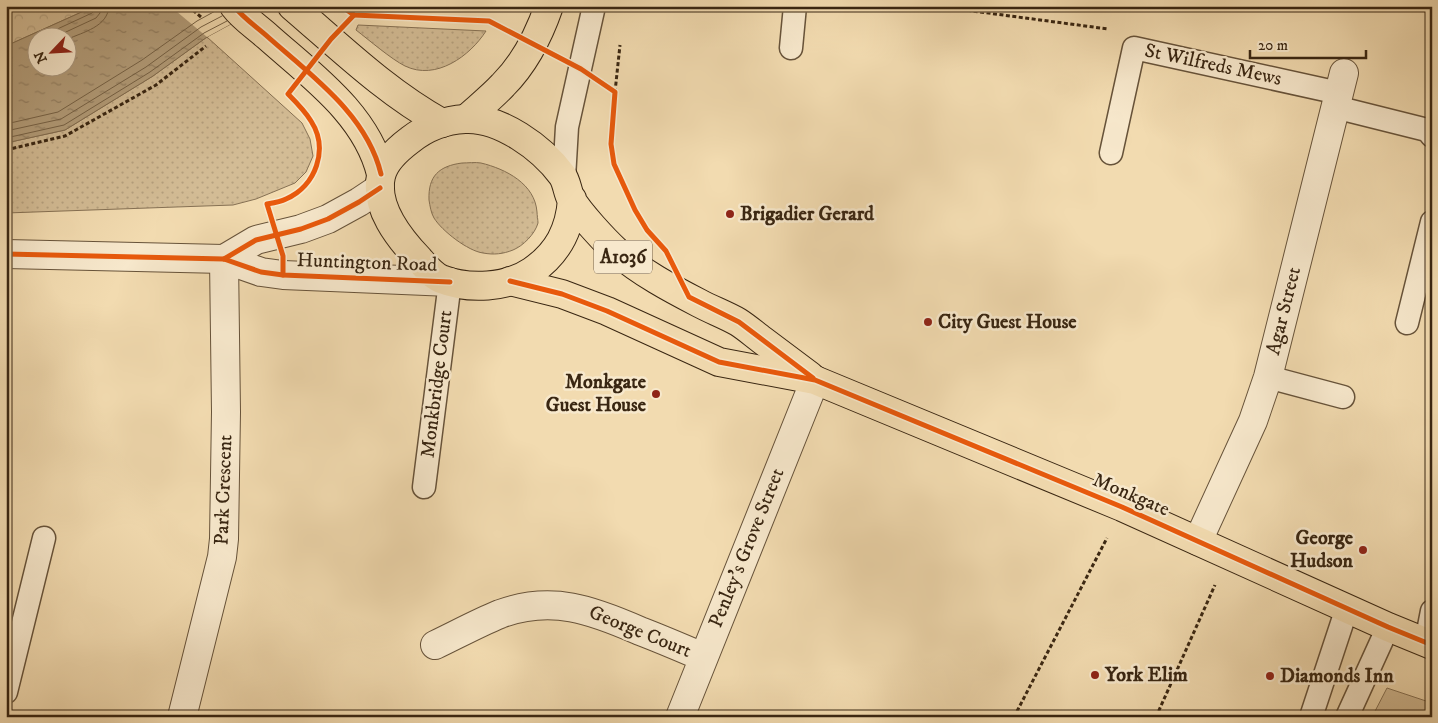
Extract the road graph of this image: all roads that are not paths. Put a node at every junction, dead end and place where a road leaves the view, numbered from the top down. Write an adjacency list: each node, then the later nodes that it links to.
1 (292, 6): 8 (main road, A1036)
2 (550, 6): 8 (main road)
3 (594, 6): 12 (lane)
4 (795, 6): 6 (lane)
5 (239, 11): 11 (main road, A1036)
6 (791, 48)
7 (1339, 91): 9 (lane); 10 (lane, St Wilfreds Mews); 19 (street, Agar Street)
8 (454, 121): 11 (main road); 12 (main road, A1036)
9 (1432, 136)
10 (1112, 153)
11 (380, 181): 15 (street, Huntington Road); 17 (main road, A1036)
12 (568, 189): 16 (main road, A1036); 20 (main road, A1036)
13 (1432, 222): 18 (lane)
14 (6, 254): 15 (street, Huntington Road)
15 (224, 259): 17 (street, Huntington Road); 32 (street, Park Crescent)
16 (510, 281): 17 (main road, A1036); 20 (main road, A1036)
17 (450, 282): 22 (lane, Monkbridge Court)
18 (1406, 323)
19 (1268, 377): 21 (lane); 24 (street, Agar Street)
20 (815, 380): 24 (main road, Monkgate / A1036); 30 (street, Penley's Grove Street)
21 (1343, 397)
22 (424, 486)
23 (44, 538): 31 (lane)
24 (1198, 541): 25 (main road, Monkgate / A1036)
25 (1347, 608): 27 (main road, Monkgate / A1036); 34 (lane)
26 (1432, 611): 28 (lane)
27 (1388, 627): 28 (main road, Monkgate / A1036); 35 (lane)
28 (1429, 644)
29 (435, 645): 30 (street, George Court)
30 (703, 657): 33 (street, Penley's Grove Street)
31 (6, 692)
32 (182, 717)
33 (680, 717)
34 (1311, 717)
35 (1347, 717)

